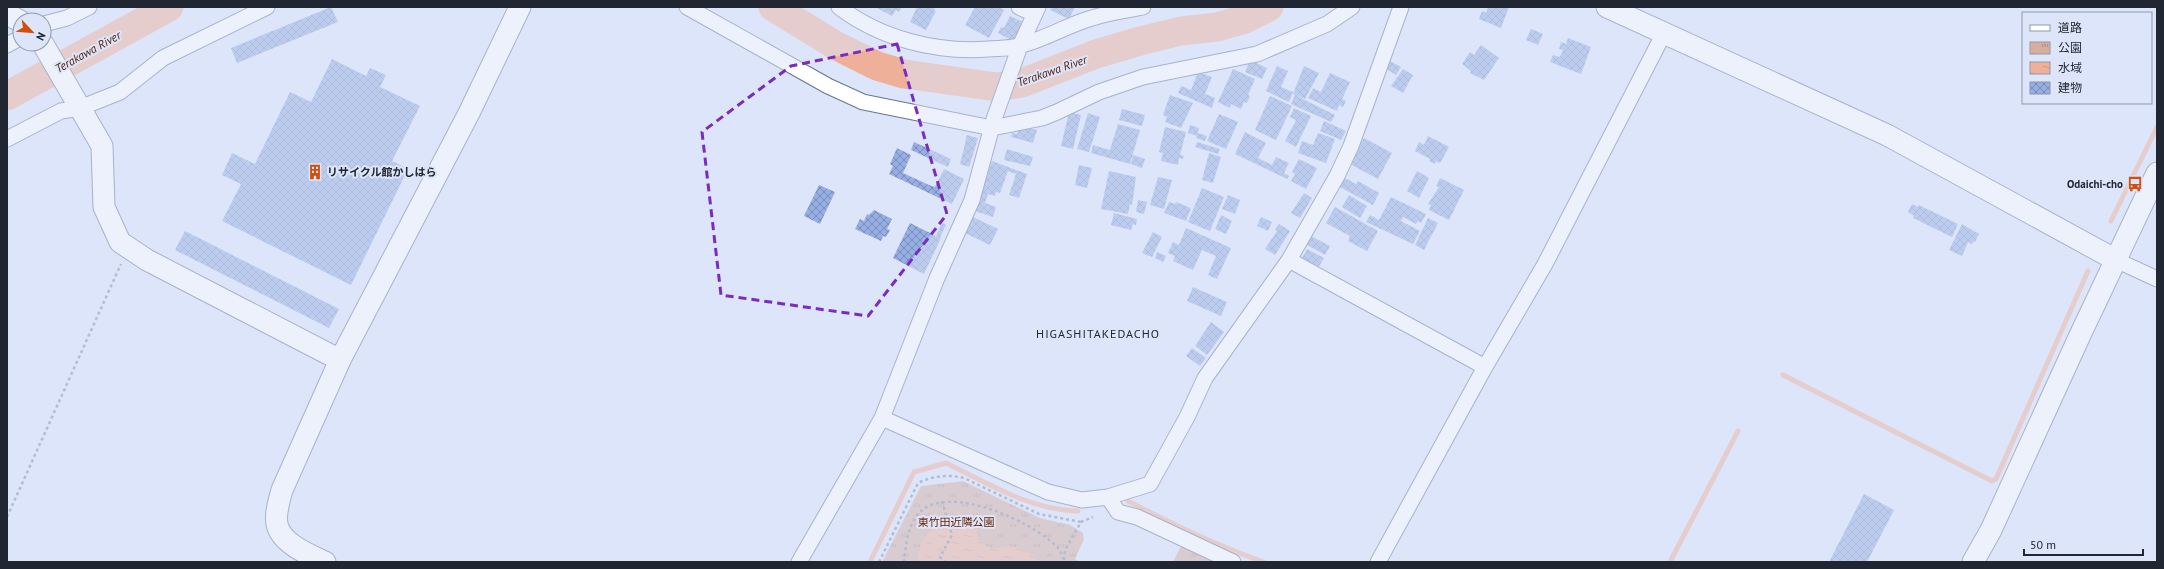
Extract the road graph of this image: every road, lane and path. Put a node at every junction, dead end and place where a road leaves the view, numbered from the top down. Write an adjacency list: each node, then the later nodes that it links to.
1 (89, 7): 12 (street)
2 (267, 7): 16 (street)
3 (520, 7): 24 (street)
4 (687, 7): 17 (street)
5 (839, 7): 14 (street)
6 (1020, 7): 11 (street)
7 (1142, 7): 14 (street)
8 (1352, 7): 17 (street)
9 (1401, 7): 21 (street)
10 (1607, 7): 13 (street)
11 (1036, 11): 14 (street)
12 (52, 22)
13 (1664, 33): 22 (street); 25 (street)
14 (1019, 50): 17 (street)
15 (48, 52): 16 (street)
16 (78, 104): 18 (street); 20 (street)
17 (993, 124): 26 (street)
18 (7, 139)
19 (2157, 173): 22 (street)
20 (128, 247): 24 (street); 29 (path)
21 (1289, 260): 25 (street); 27 (street)
22 (2116, 260): 23 (street); 40 (street)
23 (2157, 279)
24 (340, 360): 32 (street)
25 (1485, 367): 39 (street)
26 (882, 418): 27 (street); 33 (street)
27 (1108, 497): 38 (street)
28 (942, 501): 35 (path); 36 (path); 37 (path)
29 (7, 517)
30 (1093, 517): 31 (path)
31 (1081, 522): 34 (path); 37 (path)
32 (325, 562)
33 (799, 562)
34 (880, 562)
35 (904, 562)
36 (945, 562)
37 (1064, 562)
38 (1233, 562)
39 (1378, 562)
40 (1973, 562)

